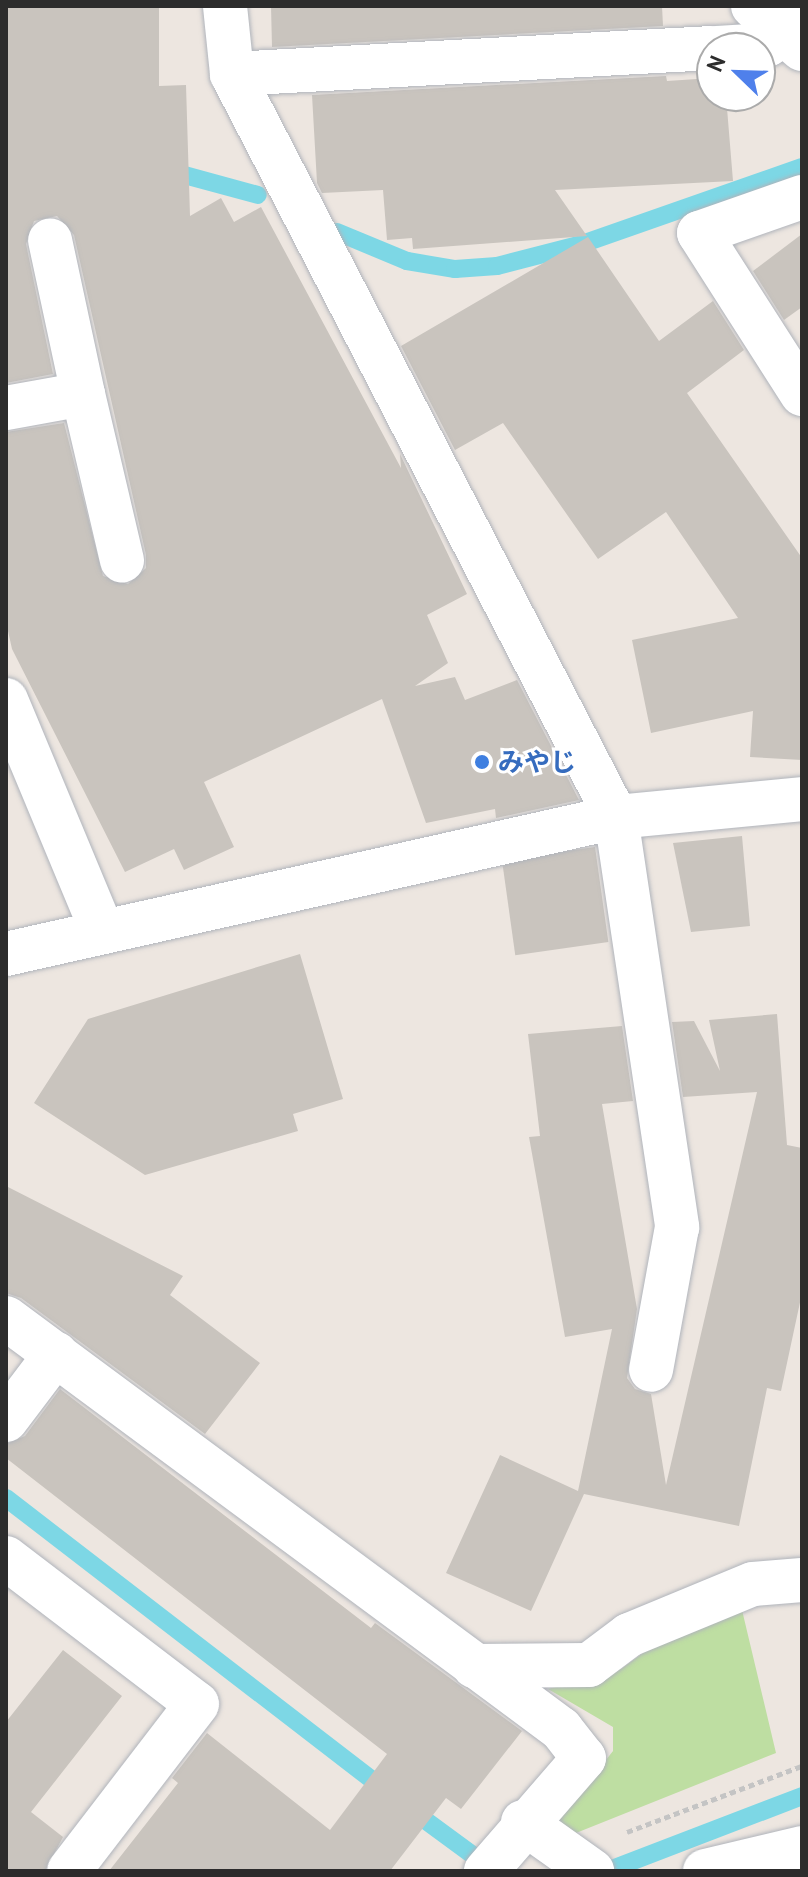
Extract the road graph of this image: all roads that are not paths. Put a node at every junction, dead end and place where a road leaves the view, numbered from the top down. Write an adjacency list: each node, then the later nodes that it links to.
1 (225, 6): 6 (street)
2 (753, 6): 3 (street)
3 (795, 30): 4 (street)
4 (776, 40)
5 (696, 49): 6 (street)
6 (232, 74): 15 (street)
7 (802, 197): 10 (street)
8 (50, 240): 9 (street)
9 (83, 394): 11 (street); 12 (street)
10 (802, 394)
11 (6, 408)
12 (122, 560)
13 (6, 700): 16 (street)
14 (802, 799): 15 (street)
15 (616, 817): 16 (street); 20 (street)
16 (101, 928): 17 (street)
17 (6, 954)
18 (6, 1318): 19 (street)
19 (56, 1354): 21 (street); 24 (street)
20 (651, 1370)
21 (6, 1420)
22 (6, 1558): 28 (street)
23 (802, 1580): 24 (street)
24 (474, 1666): 25 (street)
25 (518, 1829): 27 (street); 29 (street)
26 (802, 1848): 30 (street)
27 (580, 1863)
28 (69, 1871)
29 (486, 1871)
30 (705, 1871)

